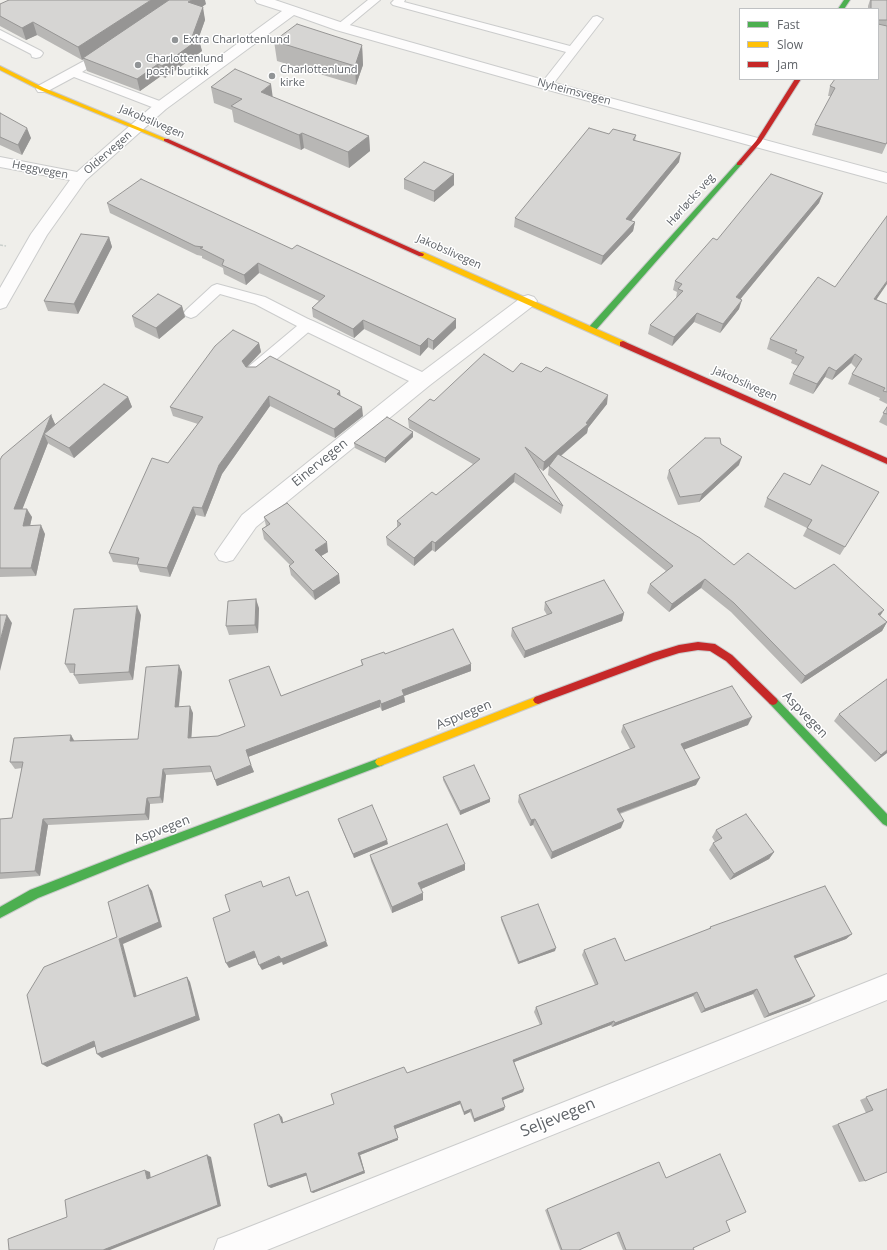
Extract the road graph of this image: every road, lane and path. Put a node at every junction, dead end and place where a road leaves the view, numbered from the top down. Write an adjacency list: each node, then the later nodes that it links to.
1 (262, 0): 4 (street, Nyheimsvegen)
2 (375, 0): 6 (lane)
3 (400, 0): 9 (lane)
4 (292, 10): 6 (street, Nyheimsvegen); 16 (street, Oldervegen)
5 (597, 19): 9 (lane)
6 (341, 27): 14 (street, Nyheimsvegen)
7 (0, 33): 10 (lane)
8 (118, 43): 12 (lane)
9 (573, 50): 14 (lane)
10 (36, 55)
11 (0, 68): 15 (street, Jakobslivegen)
12 (73, 74): 15 (lane); 16 (lane)
13 (797, 80): 18 (street, Hørløcks veg)
14 (546, 85): 18 (street, Nyheimsvegen)
15 (42, 89): 17 (street, Jakobslivegen)
16 (161, 106): 17 (street, Oldervegen)
17 (136, 128): 20 (street, Oldervegen); 22 (street, Jakobslivegen)
18 (758, 142): 21 (street, Nyheimsvegen); 26 (street, Hørløcks veg)
19 (0, 162): 20 (street, Heggvegen)
20 (80, 177): 23 (street, Oldervegen)
21 (887, 178)
22 (528, 301): 26 (street, Jakobslivegen); 28 (street, Einervegen)
23 (0, 303)
24 (191, 313): 25 (lane)
25 (307, 325): 27 (lane); 28 (street)
26 (592, 329): 29 (street, Jakobslivegen)
27 (253, 371)
28 (422, 380): 30 (street, Einervegen)
29 (887, 461)
30 (226, 554)
31 (887, 821): 32 (street, Aspvegen)
32 (0, 913)
33 (887, 987): 34 (street, Seljevegen)
34 (229, 1250)

